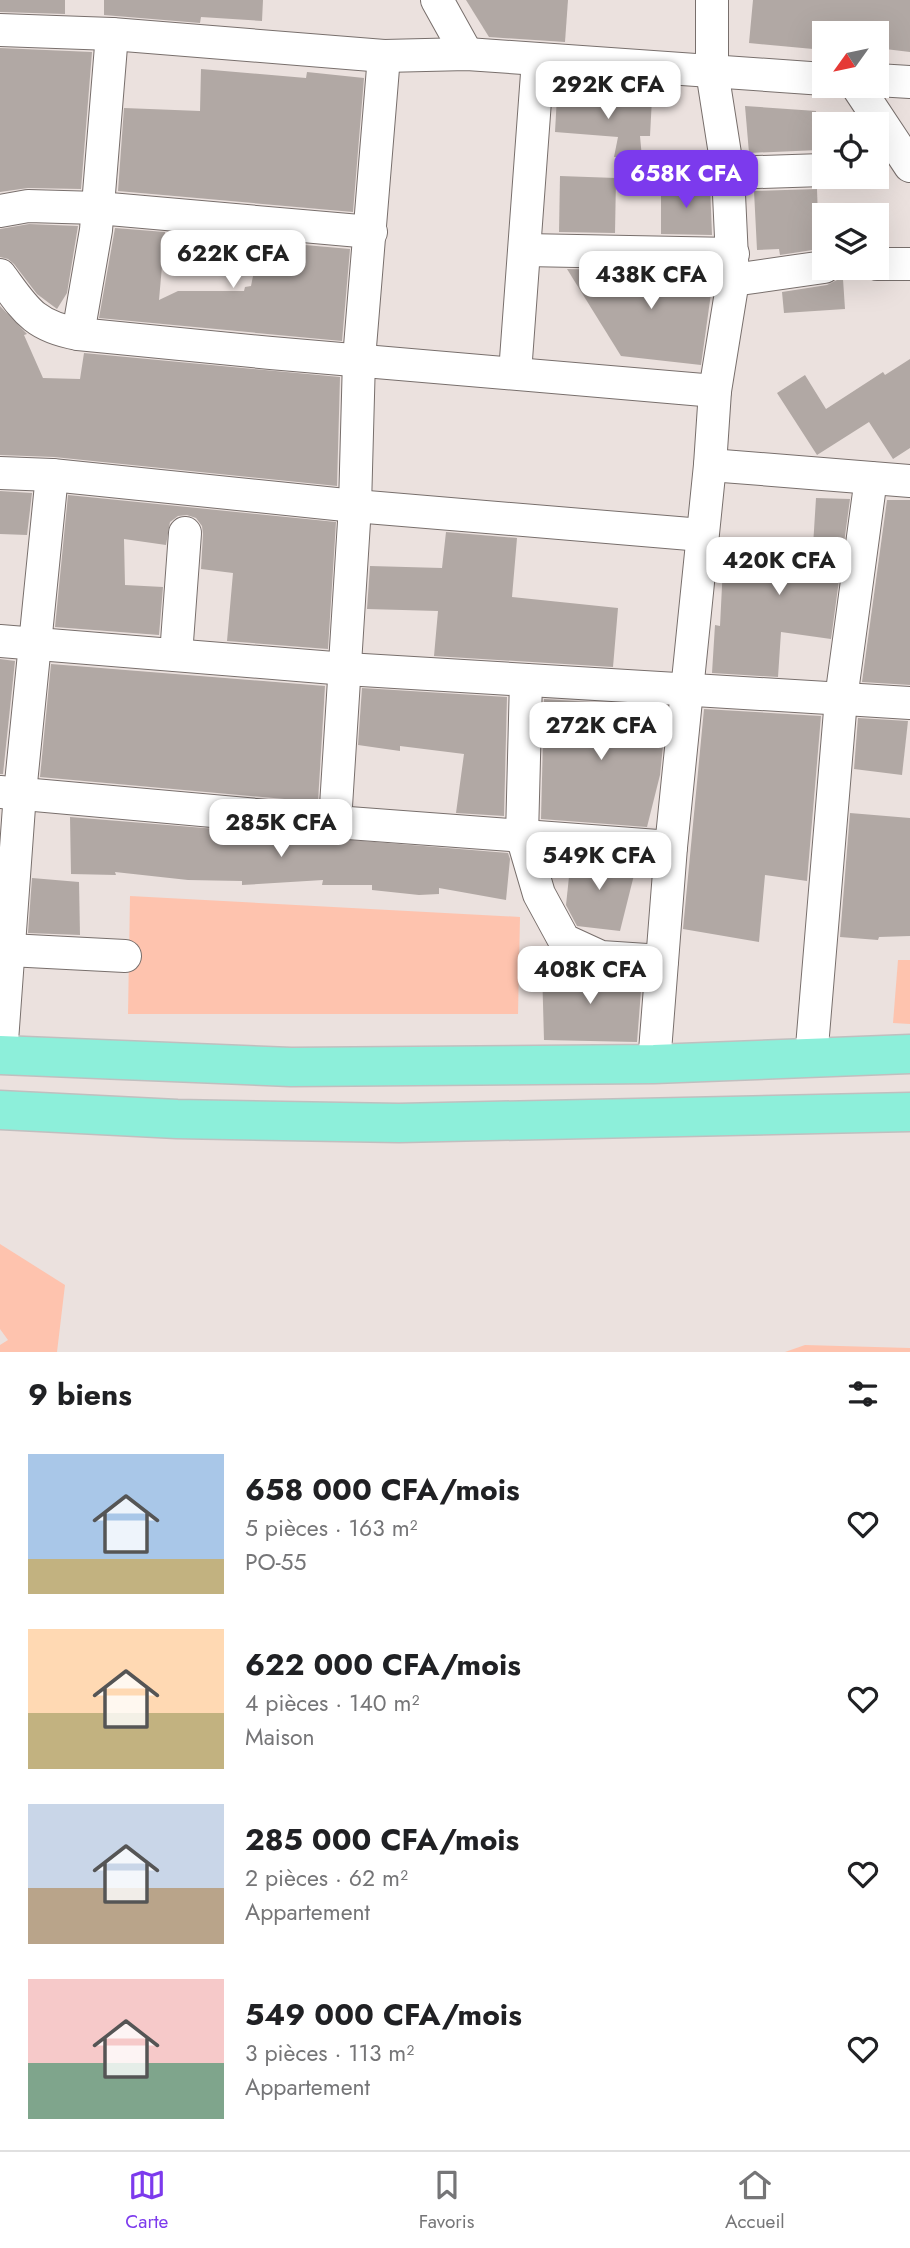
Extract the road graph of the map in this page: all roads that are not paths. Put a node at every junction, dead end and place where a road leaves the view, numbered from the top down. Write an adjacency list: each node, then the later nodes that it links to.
1 (437, 0): 5 (street)
2 (712, 0): 8 (street)
3 (0, 30): 4 (street)
4 (112, 34): 6 (street); 16 (street)
5 (467, 54): 6 (street); 7 (street)
6 (384, 55): 18 (street)
7 (538, 60): 8 (street); 19 (street)
8 (712, 71): 9 (street); 15 (street)
9 (812, 78)
10 (889, 81): 11 (street)
11 (910, 82)
12 (865, 98): 13 (street)
13 (910, 166)
14 (812, 170): 15 (street)
15 (728, 173): 22 (street)
16 (98, 208): 17 (street); 18 (street); 25 (street)
17 (0, 211)
18 (371, 232): 26 (street)
19 (525, 250): 22 (street); 27 (street)
20 (889, 264): 21 (street)
21 (910, 264)
22 (733, 267): 23 (street); 28 (street)
23 (812, 267)
24 (0, 275): 25 (street)
25 (78, 334): 26 (street)
26 (359, 359): 27 (street); 34 (street)
27 (515, 373): 28 (street)
28 (715, 391): 29 (street)
29 (710, 465): 32 (street); 36 (street)
30 (0, 472): 31 (street)
31 (52, 475): 34 (street); 38 (street)
32 (871, 478): 33 (street); 43 (street)
33 (910, 481)
34 (355, 506): 36 (street); 40 (street)
35 (185, 533): 39 (street)
36 (702, 535): 42 (street)
37 (0, 641): 38 (street)
38 (34, 644): 39 (street); 45 (street)
39 (176, 655): 40 (street)
40 (346, 669): 41 (street); 46 (street)
41 (526, 680): 42 (street); 47 (street)
42 (686, 691): 43 (street); 48 (street)
43 (841, 699): 44 (street); 54 (street)
44 (910, 703)
45 (10, 793): 46 (street); 49 (street)
46 (335, 822): 47 (street)
47 (522, 836): 48 (street); 51 (street)
48 (671, 847): 51 (street)
49 (7, 932): 50 (street); 52 (street)
50 (125, 956)
51 (662, 961): 56 (street)
52 (2, 1002): 55 (street)
53 (910, 1054): 54 (main road)
54 (811, 1059): 56 (main road)
55 (0, 1063): 56 (main road); 57 (main road)
56 (654, 1064)
57 (910, 1081)
58 (0, 1110): 59 (main road)
59 (910, 1112)

